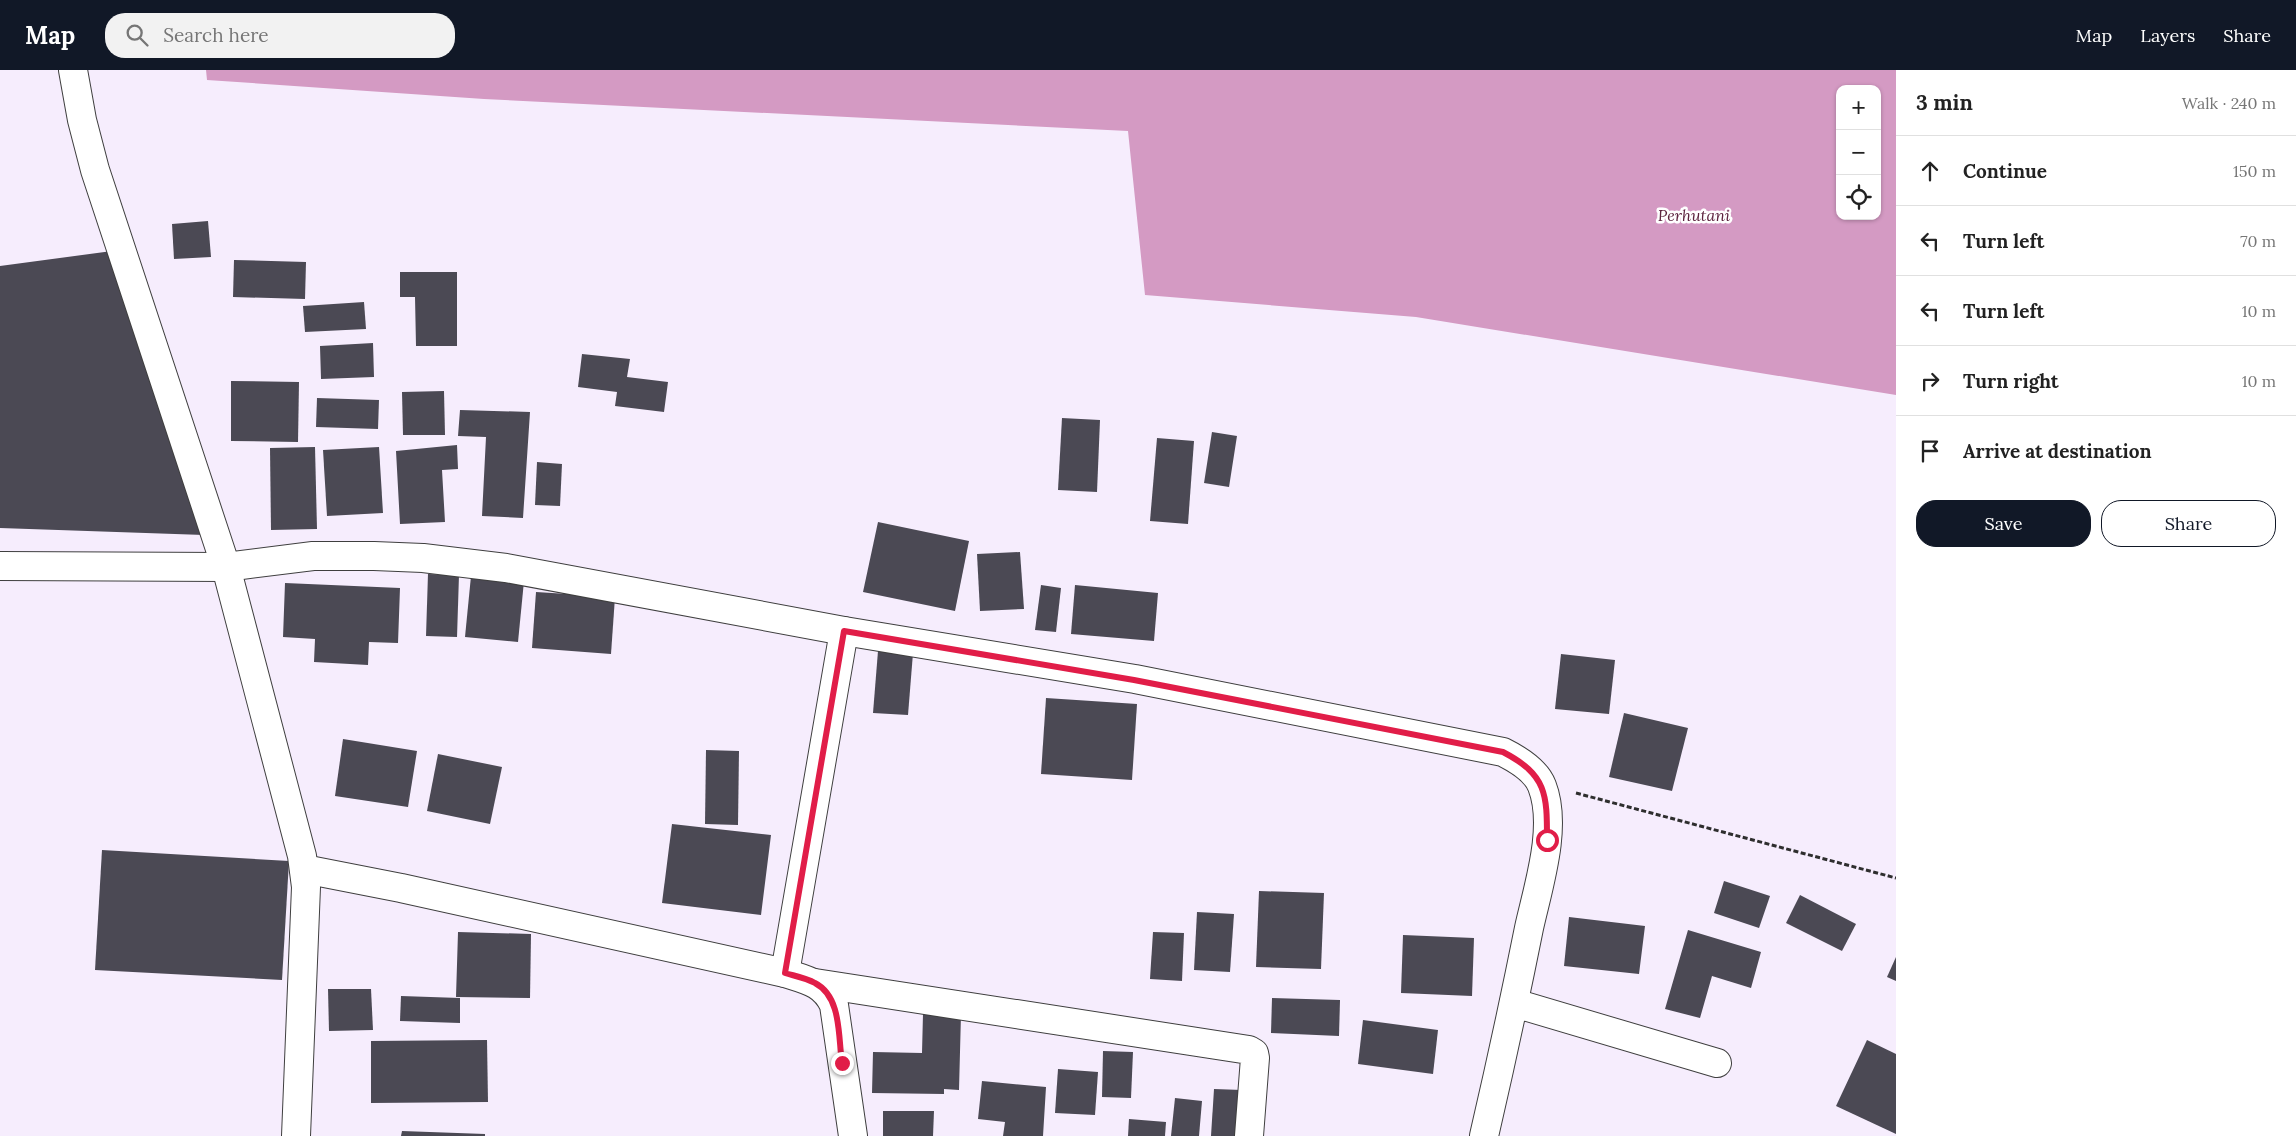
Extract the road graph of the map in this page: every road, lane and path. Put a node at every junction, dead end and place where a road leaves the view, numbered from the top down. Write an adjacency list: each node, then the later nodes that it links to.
1 (73, 70): 3 (street)
2 (0, 566): 3 (street)
3 (226, 567): 4 (street); 6 (street)
4 (844, 631): 5 (street); 8 (street)
5 (1542, 785): 7 (path); 10 (street)
6 (304, 869): 8 (street); 12 (street)
7 (1896, 878)
8 (785, 973): 9 (street)
9 (815, 983): 13 (street); 14 (street)
10 (1514, 1003): 11 (street); 15 (street)
11 (1717, 1063)
12 (296, 1136)
13 (853, 1136)
14 (1249, 1136)
15 (1484, 1136)

